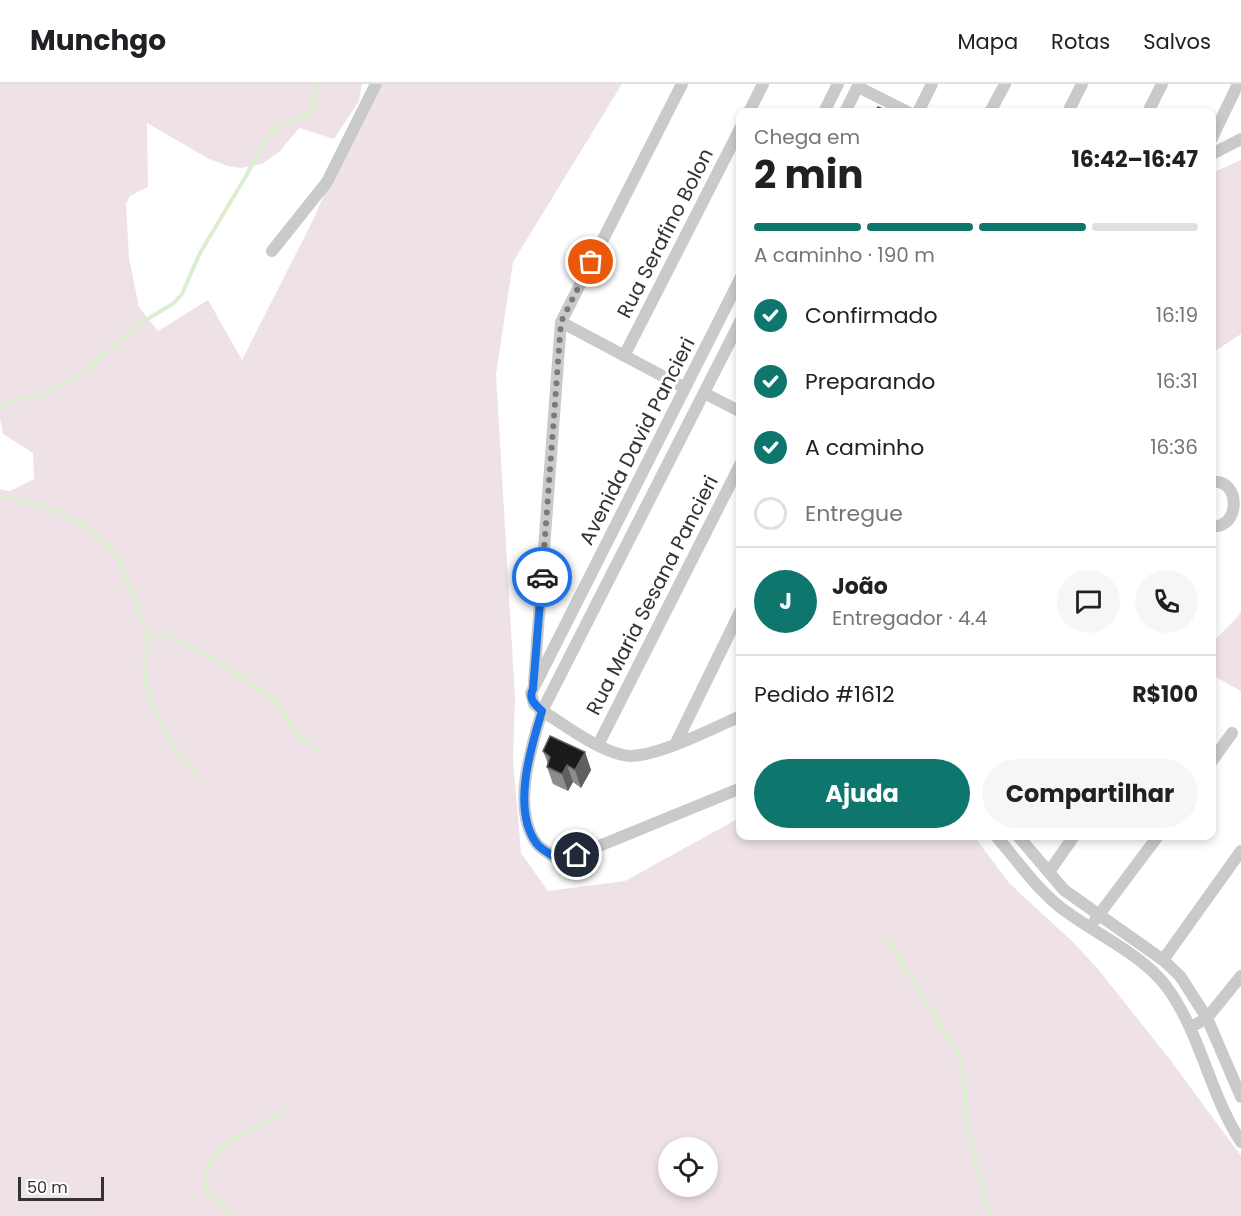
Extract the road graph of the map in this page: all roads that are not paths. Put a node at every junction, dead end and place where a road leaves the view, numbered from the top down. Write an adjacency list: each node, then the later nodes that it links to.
1 (376, 84): 23 (street)
2 (682, 84): 25 (street)
3 (763, 84): 11 (street)
4 (838, 84): 12 (street)
5 (932, 84): 15 (street)
6 (1005, 84): 16 (street)
7 (1082, 84): 17 (street)
8 (1162, 84): 18 (street)
9 (1238, 84): 19 (street)
10 (858, 85): 13 (street); 14 (street)
11 (750, 108)
12 (826, 108)
13 (847, 108)
14 (901, 108)
15 (920, 108)
16 (992, 108)
17 (1070, 108)
18 (1150, 108)
19 (1216, 130)
20 (736, 137): 27 (street, Rua Serafino Bolon)
21 (1241, 139): 22 (street)
22 (1216, 152)
23 (272, 250)
24 (736, 287): 28 (street, Avenida David Pancieri)
25 (561, 322): 27 (street); 36 (street)
26 (736, 330): 29 (street, Avenida David Pancieri)
27 (624, 356): 28 (street)
28 (686, 388): 36 (street, Avenida David Pancieri)
29 (704, 393): 30 (street); 37 (street, Avenida David Pancieri)
30 (736, 409)
31 (736, 473): 40 (street, Rua Maria Sesana Pancieri)
32 (1216, 482): 33 (street)
33 (1237, 487): 34 (street)
34 (1216, 525)
35 (736, 620): 41 (street)
36 (533, 689): 37 (street)
37 (542, 711): 40 (street); 43 (street, Avenida David Pancieri)
38 (736, 719): 41 (street)
39 (1232, 733): 42 (street)
40 (598, 745): 41 (street)
41 (675, 745)
42 (1216, 755)
43 (736, 790)
44 (1000, 840): 51 (street)
45 (1021, 840): 49 (street)
46 (1071, 840): 49 (street)
47 (1155, 840): 50 (street)
48 (1241, 851): 52 (street)
49 (1049, 872): 50 (street)
50 (1100, 916): 51 (street); 52 (street)
51 (1088, 927): 55 (street)
52 (1162, 960): 54 (street)
53 (1241, 976): 54 (street)
54 (1207, 1018): 55 (street); 56 (street)
55 (1191, 1027): 57 (street)
56 (1240, 1092): 57 (street)
57 (1221, 1103): 58 (street)
58 (1241, 1142)

